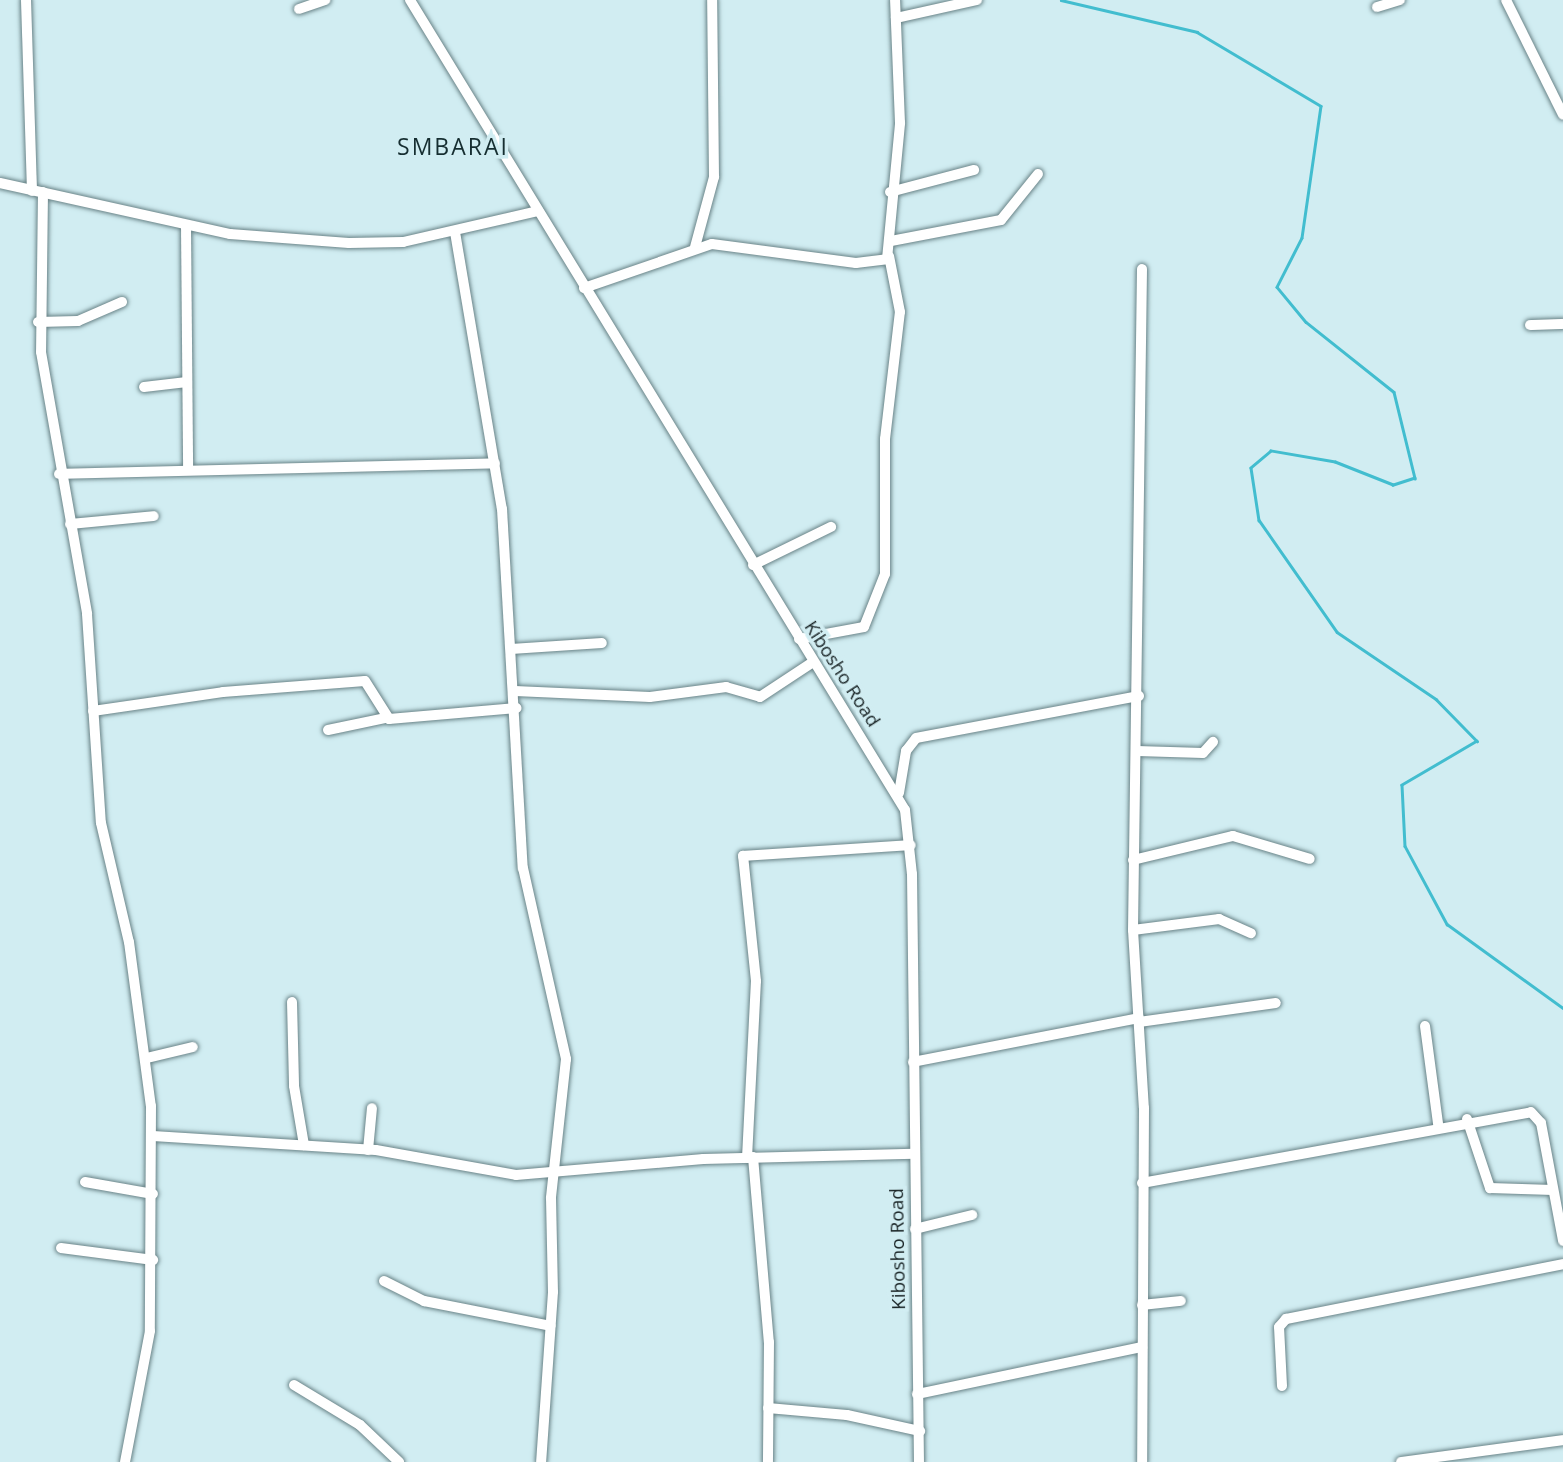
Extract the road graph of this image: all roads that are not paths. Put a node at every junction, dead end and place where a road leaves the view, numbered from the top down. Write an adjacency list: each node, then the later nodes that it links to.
1 (26, 0): 16 (street)
2 (325, 0): 10 (street)
3 (410, 0): 18 (street, Kibosho Road)
4 (712, 0): 22 (street)
5 (895, 0): 11 (street)
6 (978, 0): 11 (street)
7 (1400, 0): 9 (street)
8 (1506, 0): 12 (street)
9 (1377, 7)
10 (299, 9)
11 (896, 18): 17 (street)
12 (1563, 115)
13 (974, 170): 17 (street)
14 (1038, 174): 21 (street)
15 (0, 183): 16 (street)
16 (38, 192): 19 (street); 27 (street)
17 (890, 192): 21 (street)
18 (538, 211): 20 (street); 25 (street, Kibosho Road)
19 (186, 226): 20 (street); 30 (street)
20 (455, 232): 32 (street)
21 (891, 241): 23 (street)
22 (695, 247): 23 (street); 25 (street)
23 (889, 256): 39 (street)
24 (1142, 270): 44 (street)
25 (583, 288): 38 (street, Kibosho Road)
26 (122, 302): 27 (street)
27 (38, 322): 34 (street)
28 (1563, 324): 29 (street)
29 (1530, 325)
30 (187, 382): 31 (street); 33 (street)
31 (144, 387)
32 (495, 463): 33 (street); 41 (street)
33 (188, 469): 34 (street)
34 (59, 474): 36 (street)
35 (154, 516): 36 (street)
36 (69, 524): 46 (street)
37 (831, 527): 38 (street)
38 (753, 565): 39 (street, Kibosho Road)
39 (799, 639): 42 (street, Kibosho Road)
40 (602, 643): 41 (street)
41 (511, 649): 43 (street)
42 (813, 662): 43 (street); 51 (street, Kibosho Road)
43 (515, 691): 45 (street)
44 (1139, 696): 50 (street); 51 (street)
45 (517, 708): 47 (street); 72 (street)
46 (93, 711): 47 (street); 62 (street)
47 (385, 718): 48 (street)
48 (328, 730)
49 (1213, 742): 50 (street)
50 (1138, 751): 54 (street)
51 (899, 793): 52 (street, Kibosho Road)
52 (911, 845): 63 (street, Kibosho Road); 71 (street)
53 (1310, 859): 54 (street)
54 (1133, 860): 55 (street)
55 (1133, 930): 56 (street); 59 (street)
56 (1251, 933)
57 (292, 1002): 68 (street)
58 (1276, 1003): 59 (street)
59 (1139, 1020): 63 (street); 74 (street)
60 (1425, 1026): 66 (street)
61 (193, 1047): 62 (street)
62 (147, 1058): 67 (street)
63 (914, 1062): 70 (street, Kibosho Road)
64 (372, 1108): 69 (street)
65 (1467, 1119): 66 (street); 75 (street); 75 (street)
66 (1438, 1124): 74 (street)
67 (153, 1136): 68 (street); 76 (street)
68 (304, 1146): 69 (street)
69 (368, 1150): 72 (street)
70 (914, 1154): 71 (street); 78 (street, Kibosho Road)
71 (750, 1157): 72 (street); 91 (street)
72 (553, 1173): 86 (street)
73 (85, 1182): 76 (street)
74 (1142, 1183): 85 (street)
75 (1553, 1190): 79 (street)
76 (153, 1194): 81 (street)
77 (972, 1215): 78 (street)
78 (915, 1228): 90 (street, Kibosho Road)
79 (1563, 1241)
80 (61, 1248): 81 (street)
81 (153, 1260): 94 (street)
82 (1563, 1264): 89 (street)
83 (384, 1281): 86 (street)
84 (1181, 1301): 85 (street)
85 (1142, 1305): 87 (street)
86 (551, 1326): 96 (street)
87 (1142, 1347): 90 (street); 99 (street)
88 (294, 1385): 95 (street)
89 (1282, 1386)
90 (917, 1394): 92 (street, Kibosho Road)
91 (768, 1408): 92 (street); 97 (street)
92 (920, 1431): 98 (street, Kibosho Road)
93 (1563, 1440): 100 (street)
94 (125, 1462)
95 (399, 1462)
96 (541, 1462)
97 (768, 1462)
98 (919, 1462)
99 (1143, 1462)
100 (1401, 1462)

